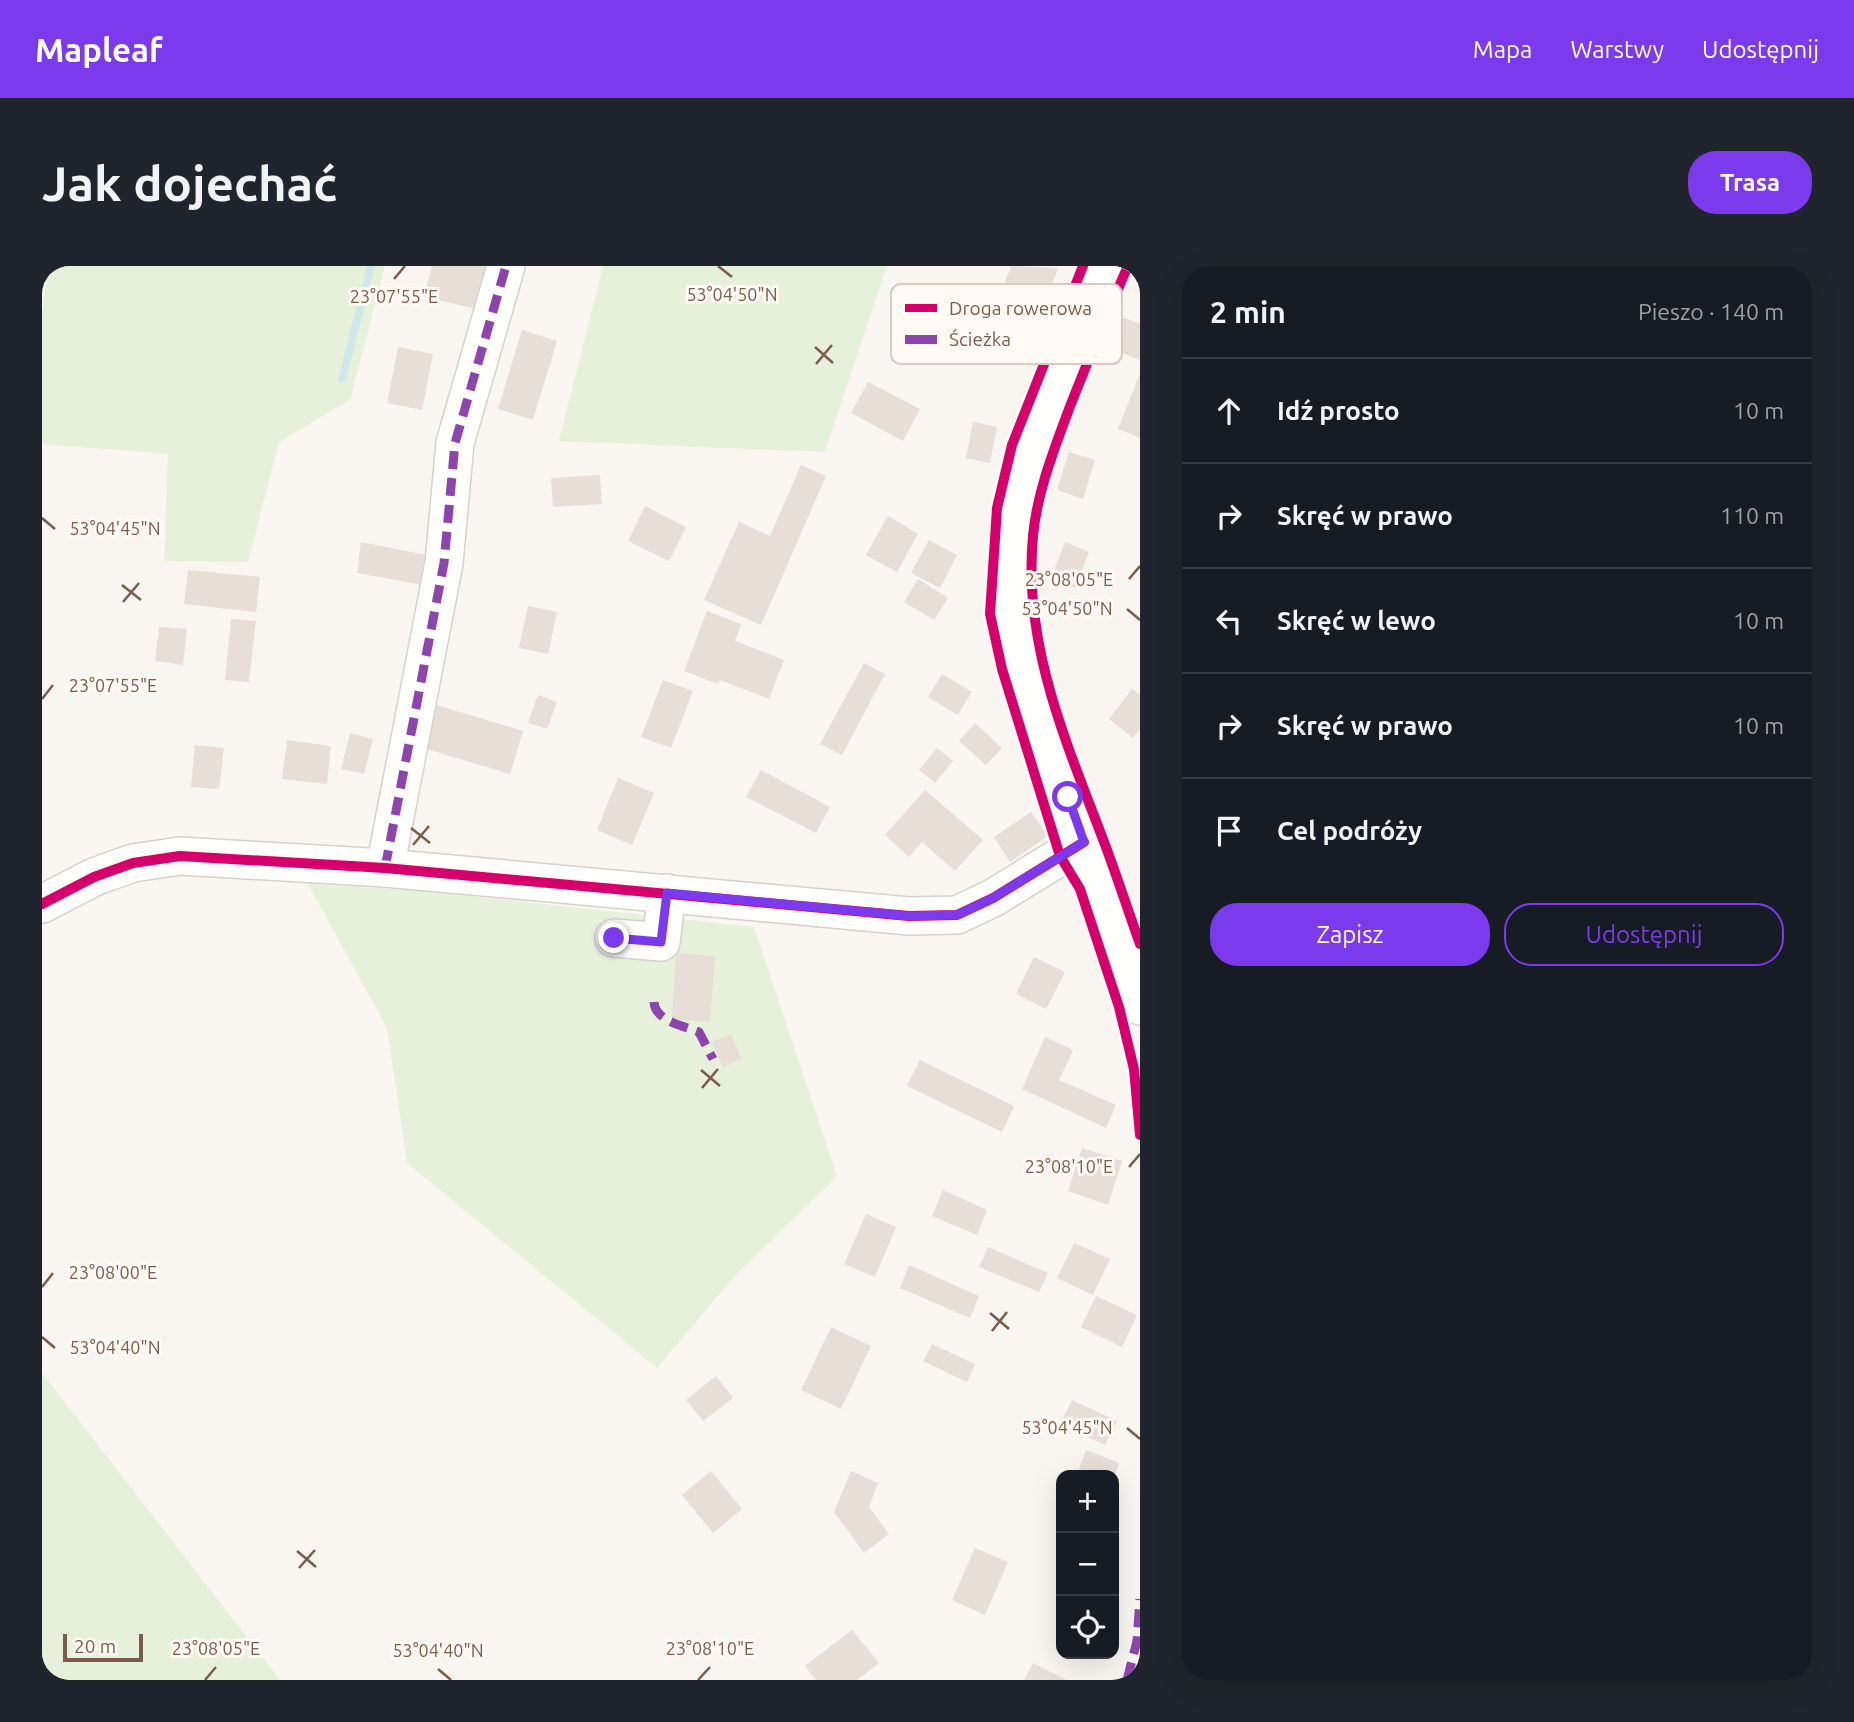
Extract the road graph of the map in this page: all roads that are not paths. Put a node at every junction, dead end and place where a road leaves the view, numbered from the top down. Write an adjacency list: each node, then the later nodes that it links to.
1 (506, 266): 6 (street)
2 (1109, 266): 3 (street)
3 (1102, 284)
4 (1068, 364): 5 (street)
5 (1084, 842): 7 (street); 10 (street)
6 (385, 868): 7 (street); 8 (street)
7 (667, 893): 9 (street)
8 (42, 904)
9 (614, 938)
10 (1140, 1006)

